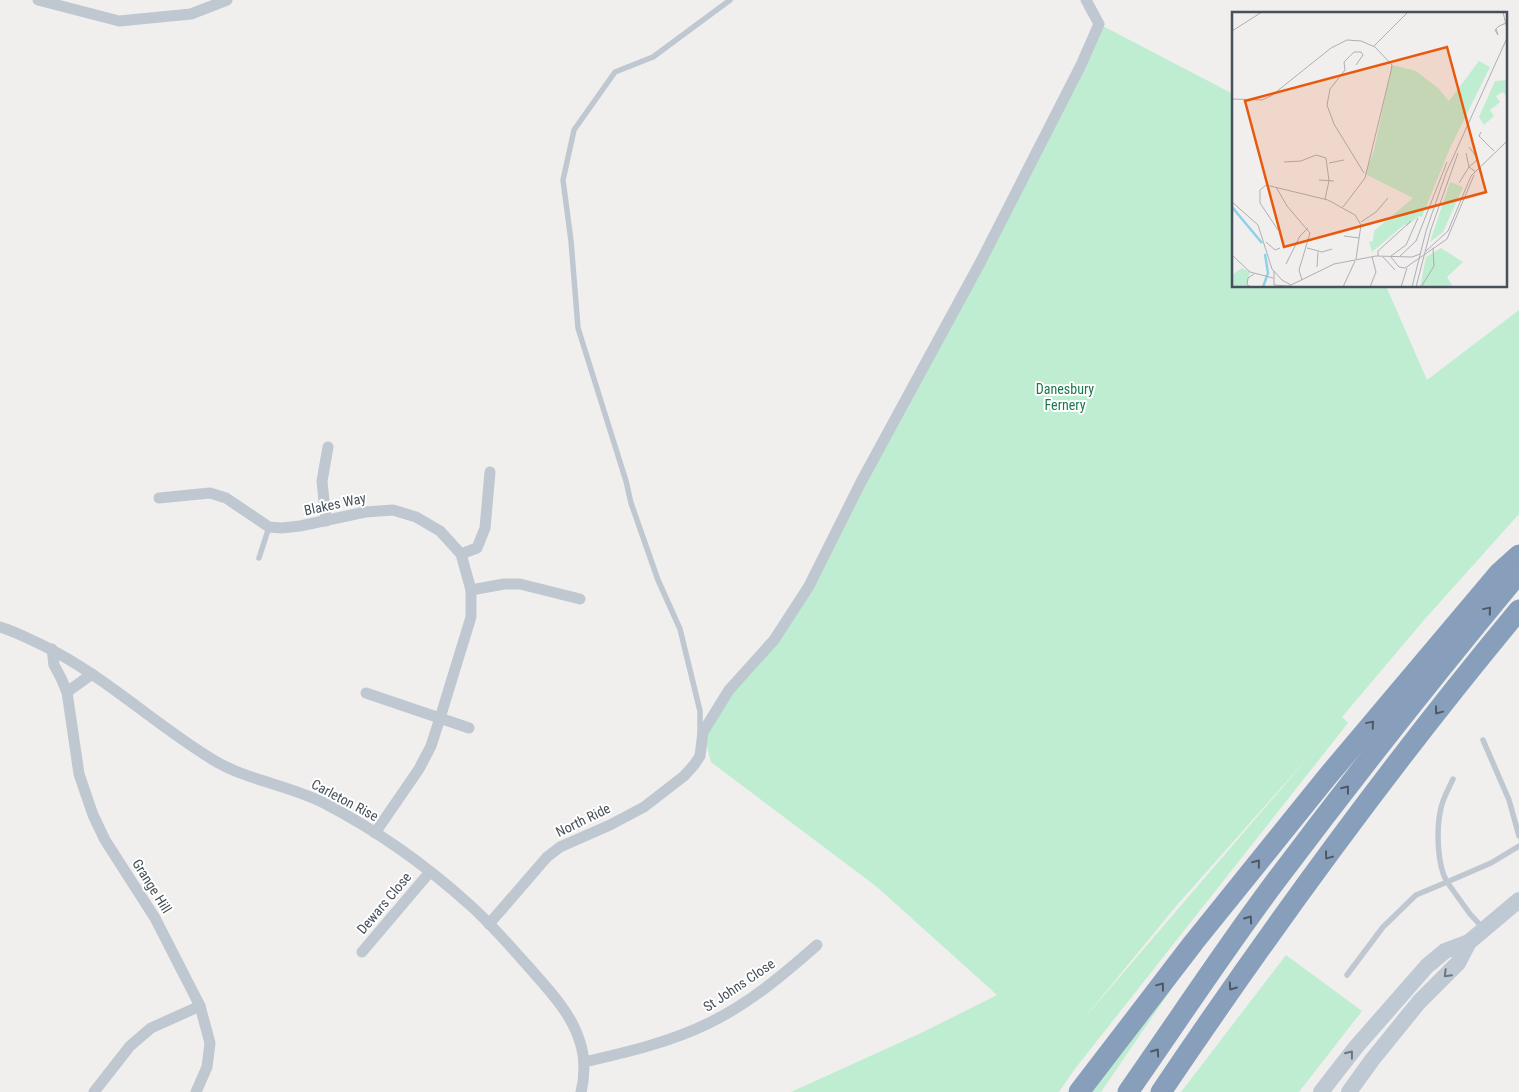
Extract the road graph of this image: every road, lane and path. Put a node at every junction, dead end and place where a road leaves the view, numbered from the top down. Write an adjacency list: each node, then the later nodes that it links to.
1 (38, 0): 2 (street)
2 (227, 0)
3 (730, 0): 25 (lane)
4 (1086, 0): 25 (street)
5 (328, 447): 8 (street)
6 (490, 472): 10 (street)
7 (159, 498): 9 (street)
8 (326, 521): 9 (street, Blakes Way); 10 (street, Blakes Way)
9 (269, 527): 12 (lane)
10 (461, 554): 14 (street, Blakes Way)
11 (1519, 554): 44 (highway, one-way to 11)
12 (259, 558)
13 (1519, 573): 45 (highway, one-way to 13)
14 (471, 590): 15 (street); 22 (street, Blakes Way)
15 (580, 599)
16 (1519, 610): 46 (highway, one-way to 46)
17 (0, 628): 18 (street, Carleton Rise)
18 (52, 649): 19 (street, Carleton Rise); 20 (street, Grange Hill)
19 (92, 674): 20 (street); 27 (street, Carleton Rise)
20 (66, 692): 39 (street, Grange Hill)
21 (366, 693): 22 (street)
22 (440, 718): 23 (street); 27 (street, Blakes Way)
23 (469, 728)
24 (1483, 740): 28 (lane)
25 (700, 756): 33 (street, North Ride)
26 (1453, 779): 31 (lane)
27 (375, 833): 30 (street, Carleton Rise)
28 (1519, 836)
29 (1519, 846): 31 (lane)
30 (430, 873): 33 (street, Carleton Rise); 37 (street, Dewars Close)
31 (1447, 882): 34 (lane); 38 (lane)
32 (1519, 900): 34 (main road)
33 (489, 924): 40 (street, Carleton Rise)
34 (1484, 929): 35 (main road)
35 (1469, 942): 47 (main road, one-way to 35); 48 (main road, one-way to 48)
36 (817, 945): 40 (street, St Johns Close)
37 (362, 952)
38 (1347, 975)
39 (200, 1006): 41 (street); 42 (street, Grange Hill)
40 (584, 1062): 43 (street, Carleton Rise)
41 (94, 1092)
42 (196, 1092)
43 (581, 1092)
44 (1079, 1092)
45 (1128, 1092)
46 (1161, 1092)
47 (1320, 1092)
48 (1349, 1092)

